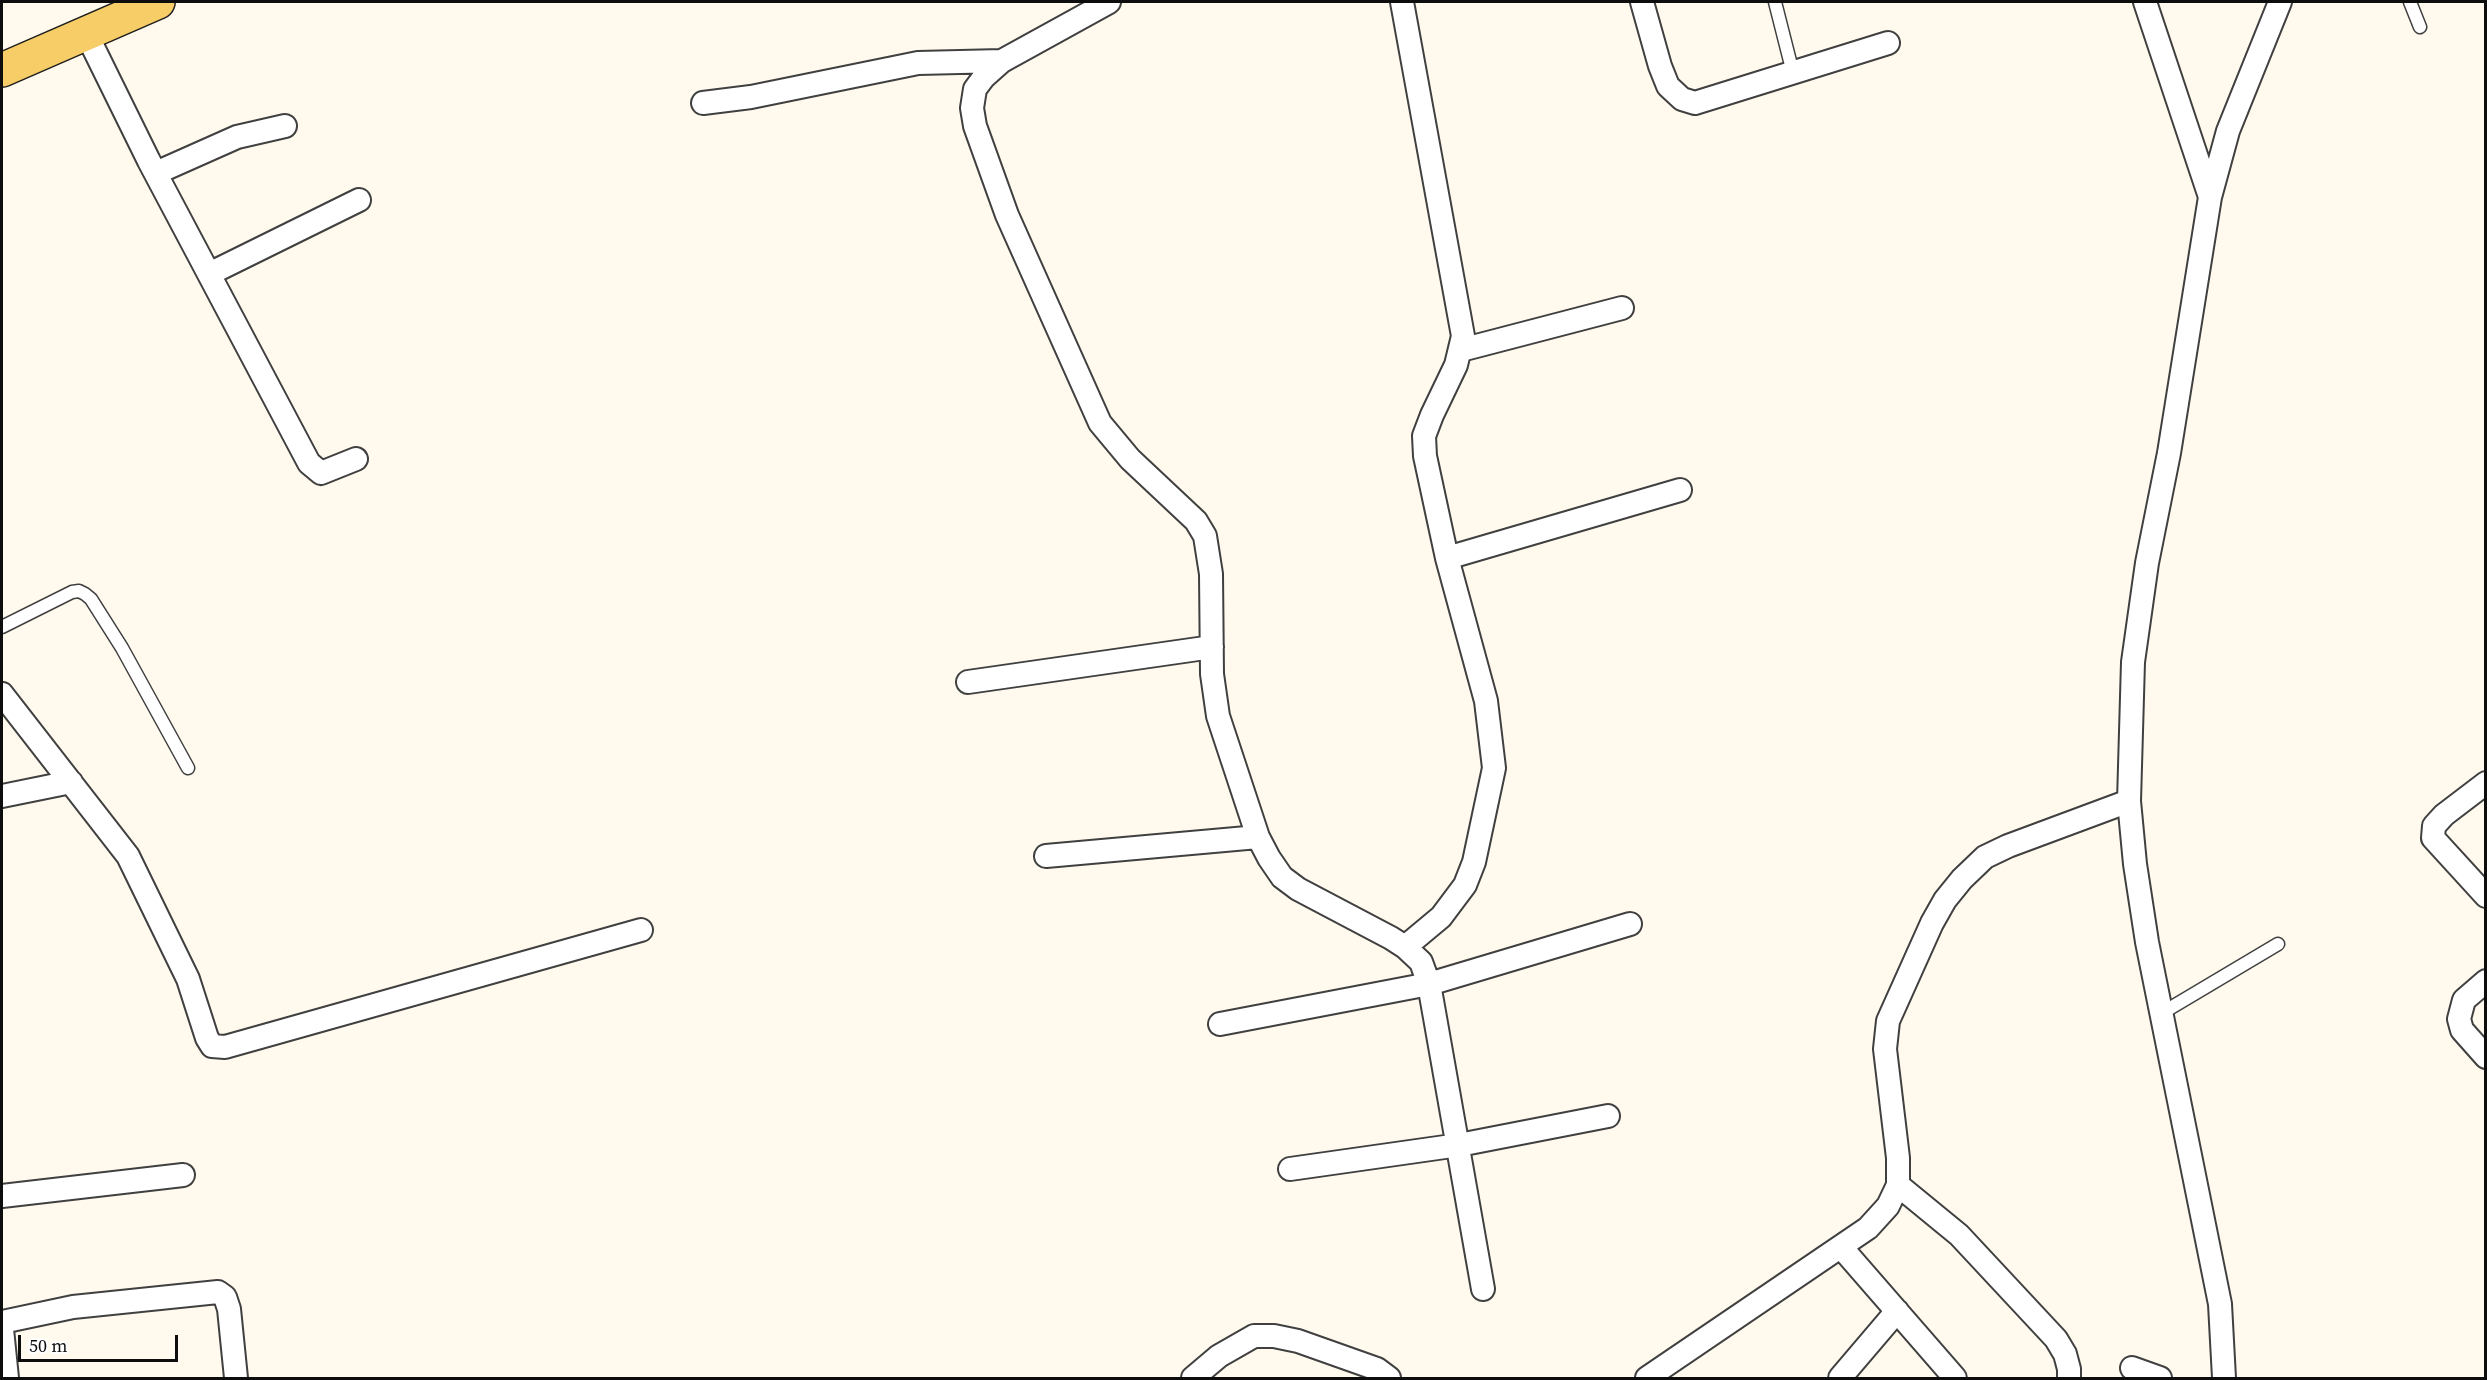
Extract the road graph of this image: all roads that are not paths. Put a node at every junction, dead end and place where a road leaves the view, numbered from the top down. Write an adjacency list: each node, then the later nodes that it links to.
1 (158, 2): 10 (main road)
2 (1109, 2): 12 (street)
3 (1402, 2): 22 (street)
4 (1642, 2): 14 (street)
5 (1775, 2): 14 (lane)
6 (2145, 2): 18 (street)
7 (2280, 2): 18 (street)
8 (2410, 2): 9 (lane)
9 (2420, 27)
10 (86, 33): 13 (main road); 17 (street)
11 (1888, 43): 14 (street)
12 (1002, 61): 15 (street); 27 (street)
13 (2, 70)
14 (1793, 73)
15 (703, 103)
16 (285, 126): 17 (street)
17 (156, 173): 20 (street)
18 (2210, 197): 34 (street)
19 (359, 200): 20 (street)
20 (209, 274): 23 (street)
21 (1623, 308): 22 (street)
22 (1461, 350): 25 (street)
23 (356, 459)
24 (1680, 490): 25 (street)
25 (1447, 558): 41 (street)
26 (2, 627): 30 (lane)
27 (1212, 647): 28 (street); 35 (street)
28 (968, 682)
29 (2, 694): 31 (street)
30 (188, 768)
31 (71, 782): 33 (street); 39 (street)
32 (2486, 783): 37 (street)
33 (2, 796)
34 (2129, 801): 44 (street); 51 (street)
35 (1258, 837): 36 (street); 41 (street)
36 (1046, 856)
37 (2486, 896)
38 (1630, 924): 43 (street)
39 (641, 930)
40 (2278, 944): 44 (lane)
41 (1405, 947): 43 (street)
42 (2486, 981): 46 (street)
43 (1429, 984): 45 (street); 48 (street)
44 (2162, 1012): 68 (street)
45 (1220, 1024)
46 (2486, 1057)
47 (1608, 1116): 48 (street)
48 (1459, 1145): 49 (street); 54 (street)
49 (1290, 1169)
50 (183, 1174): 52 (street)
51 (1898, 1185): 53 (street); 66 (street)
52 (2, 1196)
53 (1841, 1247): 55 (street); 63 (street)
54 (1483, 1289)
55 (1896, 1311): 64 (street); 65 (street)
56 (2, 1322): 60 (street)
57 (2, 1329): 59 (street)
58 (2132, 1368): 67 (street)
59 (7, 1378)
60 (236, 1378)
61 (1193, 1378): 62 (street)
62 (1389, 1378)
63 (1647, 1378)
64 (1840, 1378)
65 (1955, 1378)
66 (2069, 1378)
67 (2160, 1378)
68 (2224, 1378)

